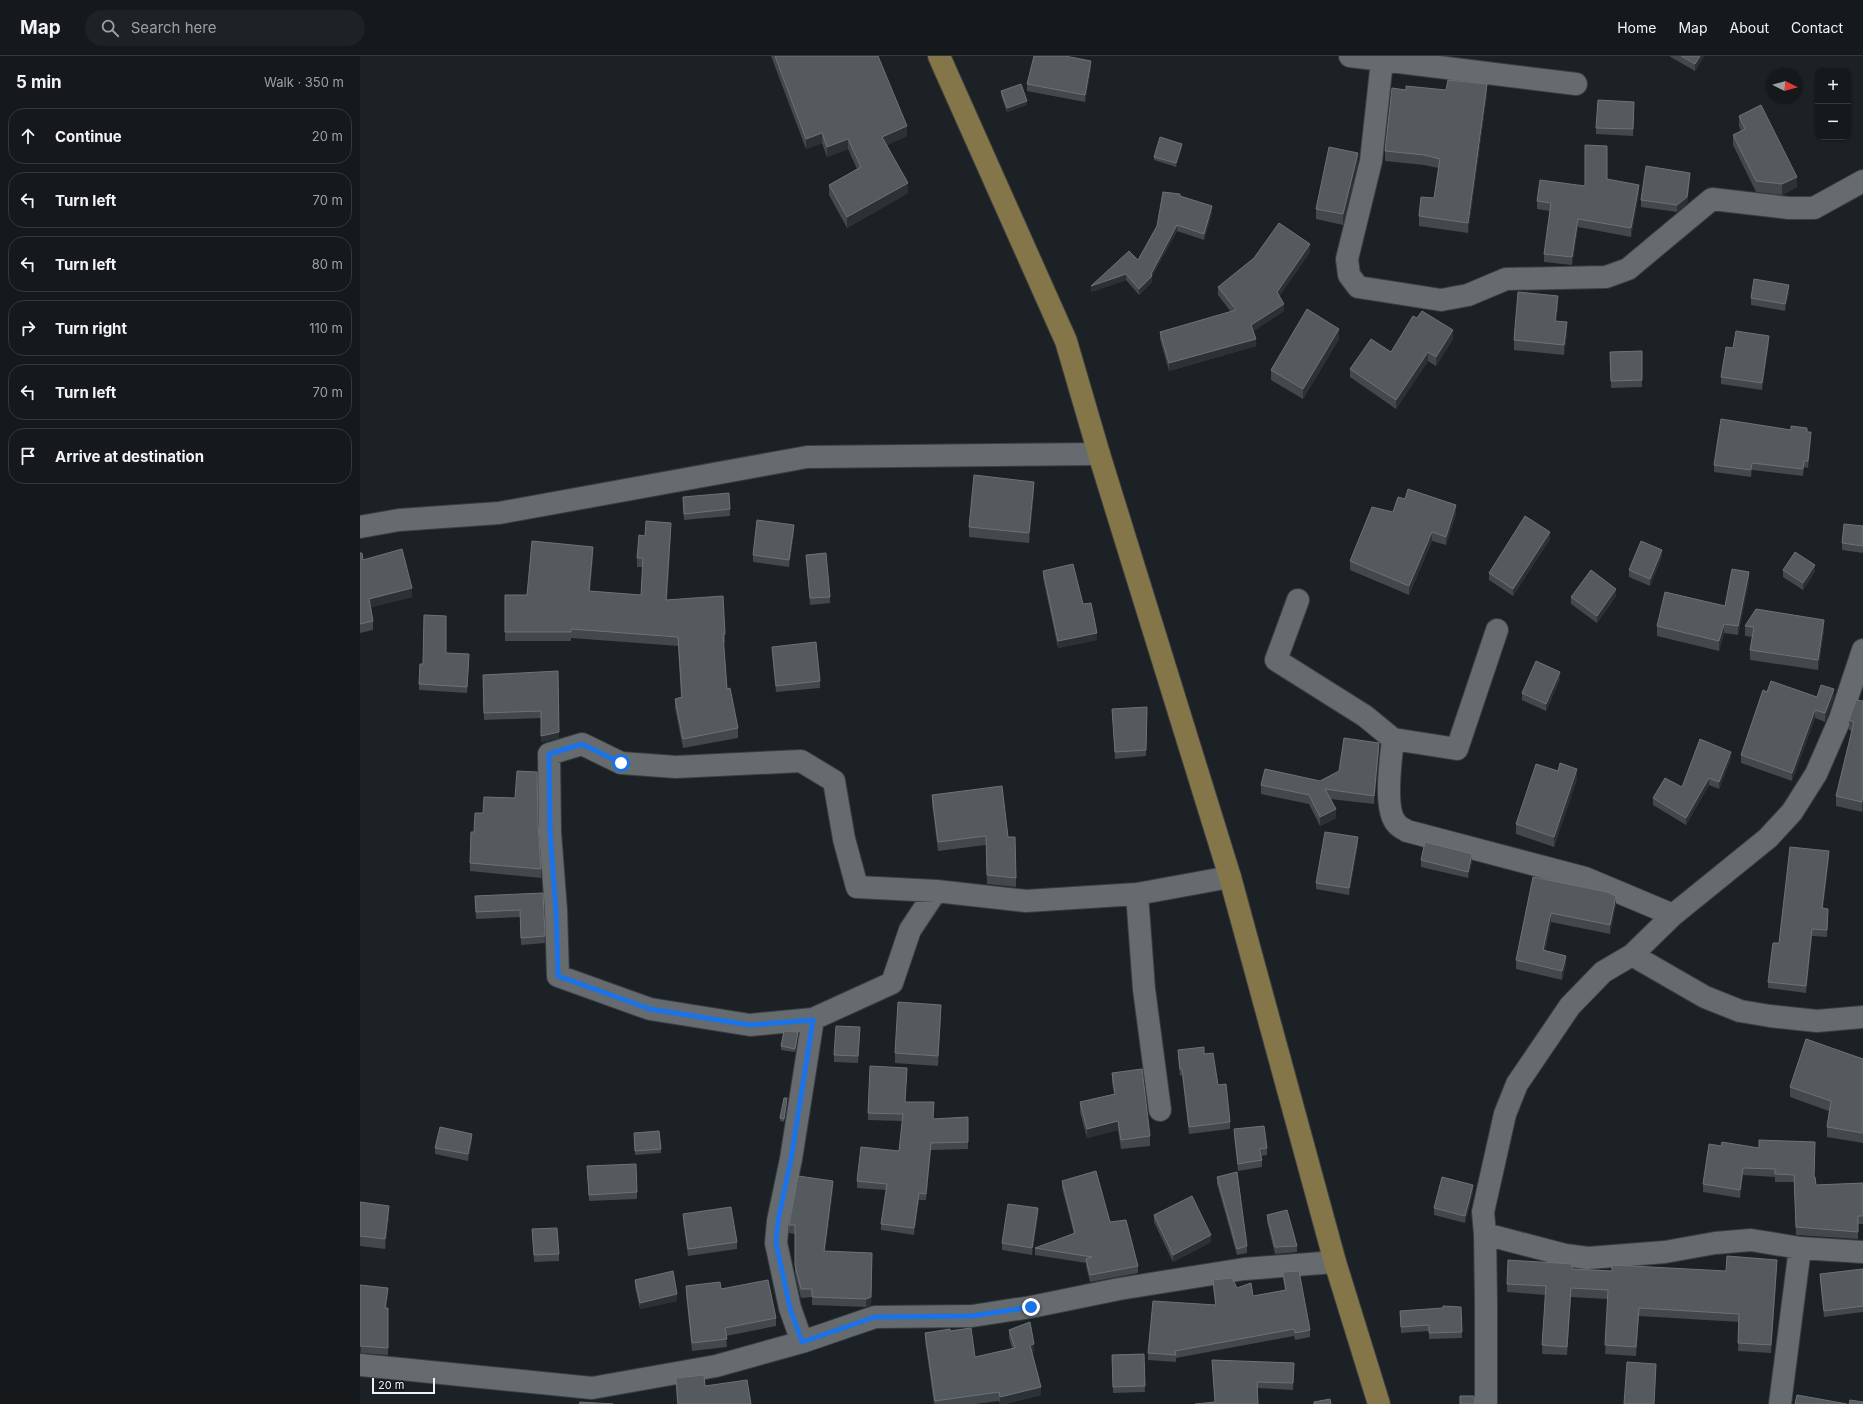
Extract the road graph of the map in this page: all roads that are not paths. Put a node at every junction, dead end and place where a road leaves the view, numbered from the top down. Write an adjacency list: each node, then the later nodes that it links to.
1 (939, 56): 7 (main road)
2 (1350, 56): 4 (street)
3 (1412, 60): 4 (street); 5 (street)
4 (1382, 61): 6 (street)
5 (1576, 84)
6 (1863, 181)
7 (1098, 454): 8 (street); 13 (main road)
8 (360, 527)
9 (1298, 600): 12 (street)
10 (1497, 630): 12 (street)
11 (1863, 650): 16 (street)
12 (1393, 739): 16 (street)
13 (1230, 877): 15 (street); 24 (main road)
14 (936, 891): 15 (street); 19 (street); 19 (street)
15 (1137, 894): 20 (street)
16 (1673, 915): 17 (street)
17 (1632, 955): 18 (street); 21 (street)
18 (1863, 1017)
19 (813, 1020): 25 (street)
20 (1160, 1110)
21 (1485, 1234): 22 (street); 28 (street)
22 (1800, 1248): 23 (street); 29 (street)
23 (1863, 1252)
24 (1335, 1262): 25 (street); 27 (main road)
25 (802, 1342): 26 (street)
26 (360, 1365)
27 (1378, 1404)
28 (1486, 1404)
29 (1780, 1404)

